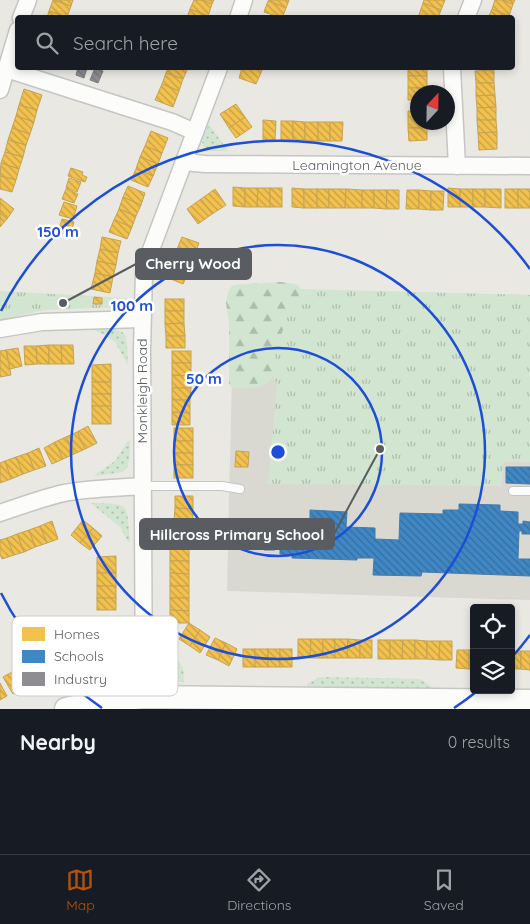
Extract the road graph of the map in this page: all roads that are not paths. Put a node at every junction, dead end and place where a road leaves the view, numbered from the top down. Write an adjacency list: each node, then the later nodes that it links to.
1 (28, 0): 4 (street)
2 (244, 0): 5 (street)
3 (473, 0): 6 (street)
4 (23, 15)
5 (239, 15)
6 (467, 15)
7 (15, 38): 8 (street)
8 (4, 66): 12 (street)
9 (16, 70): 13 (street)
10 (218, 70): 13 (street, Monkleigh Road)
11 (452, 70): 15 (street)
12 (0, 90)
13 (195, 132): 14 (street, Monkleigh Road)
14 (184, 162): 15 (street, Leamington Avenue); 17 (street, Monkleigh Road)
15 (457, 166): 16 (street, Leamington Avenue)
16 (530, 166)
17 (142, 319): 18 (street); 19 (street, Monkleigh Road)
18 (0, 329)
19 (142, 486): 20 (lane); 23 (street); 24 (street, Monkleigh Road)
20 (240, 488)
21 (513, 491): 22 (lane)
22 (530, 491)
23 (0, 513)
24 (143, 616)
25 (144, 697): 27 (street); 28 (street)
26 (530, 700): 27 (street)
27 (233, 704)
28 (66, 709)

